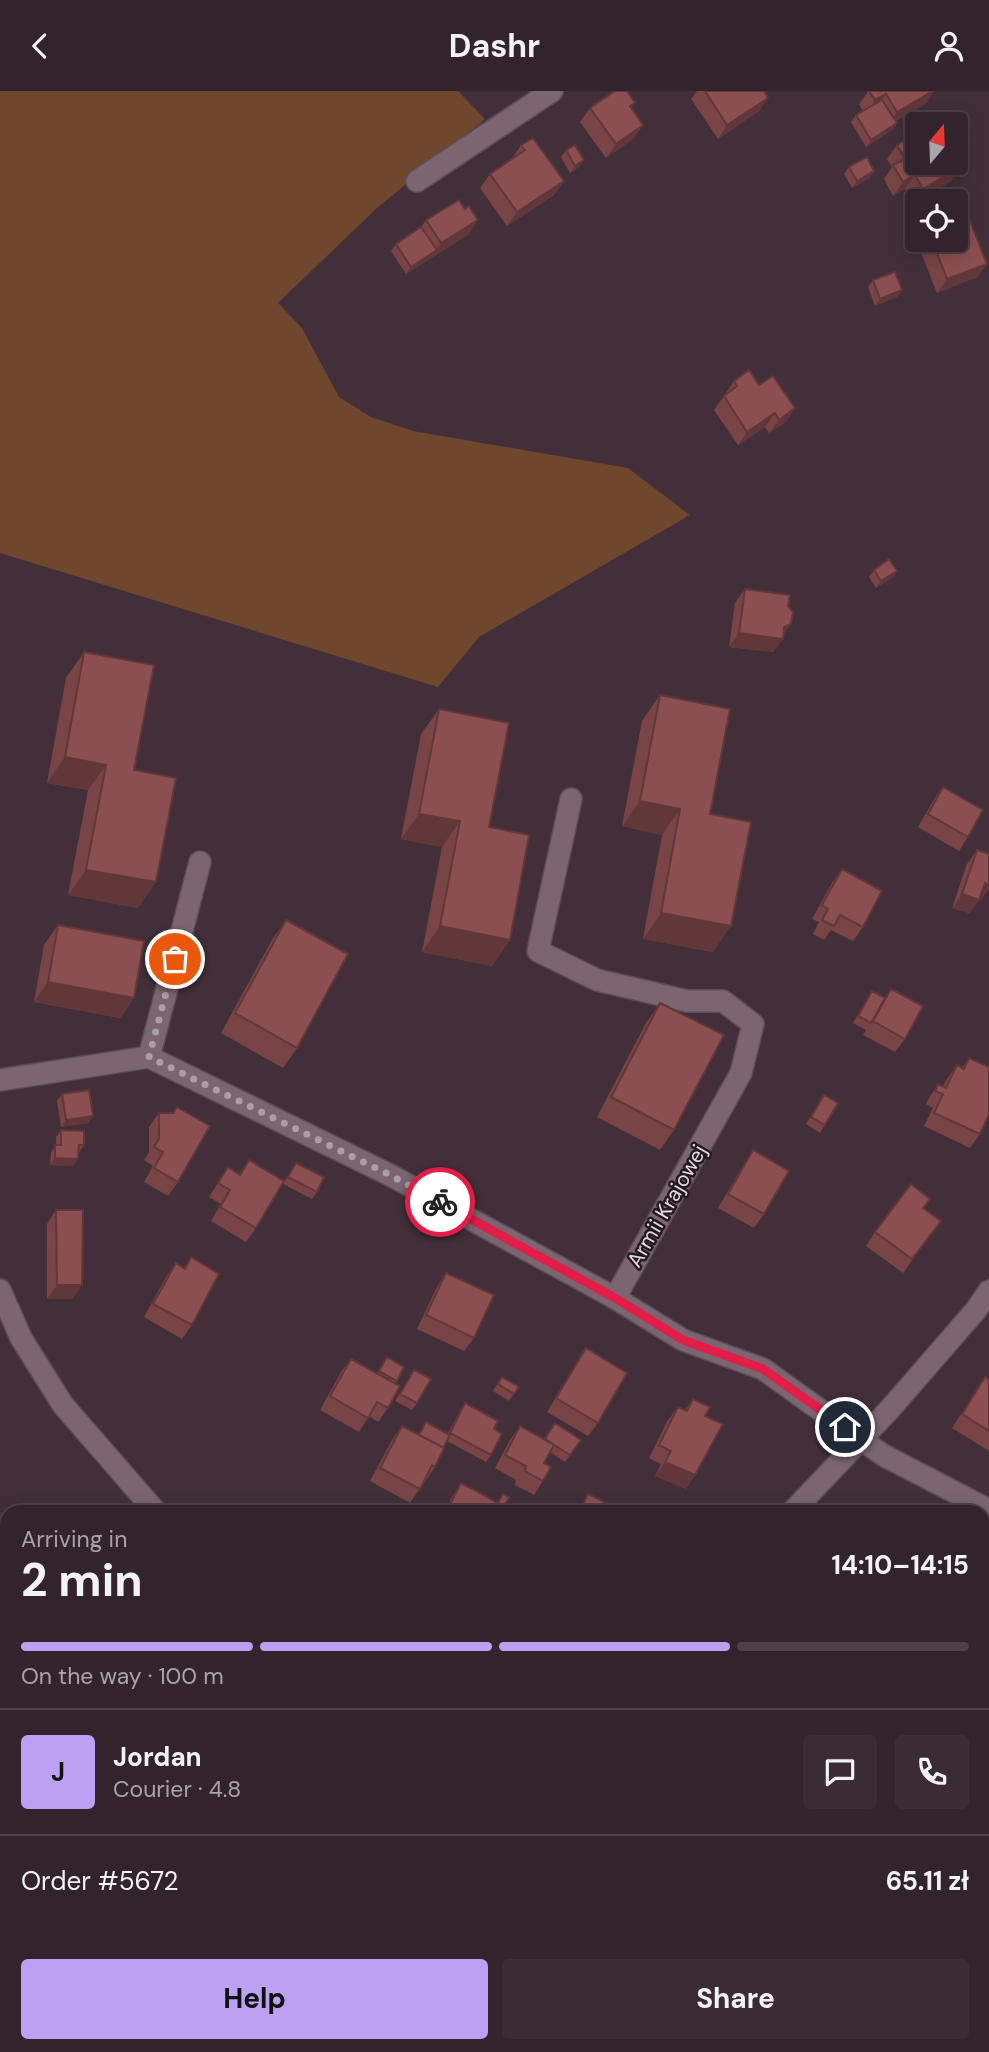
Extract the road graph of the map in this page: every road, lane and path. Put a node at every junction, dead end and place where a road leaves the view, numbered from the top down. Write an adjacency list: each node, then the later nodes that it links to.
1 (552, 91): 2 (street)
2 (417, 181)
3 (571, 800): 9 (street, Armii Krajowej)
4 (201, 862): 5 (street)
5 (149, 1057): 6 (street); 9 (street)
6 (0, 1080)
7 (0, 1290): 11 (street)
8 (989, 1291): 10 (street)
9 (615, 1298): 10 (street)
10 (860, 1439): 12 (street); 13 (street)
11 (149, 1505)
12 (799, 1505)
13 (979, 1505)

